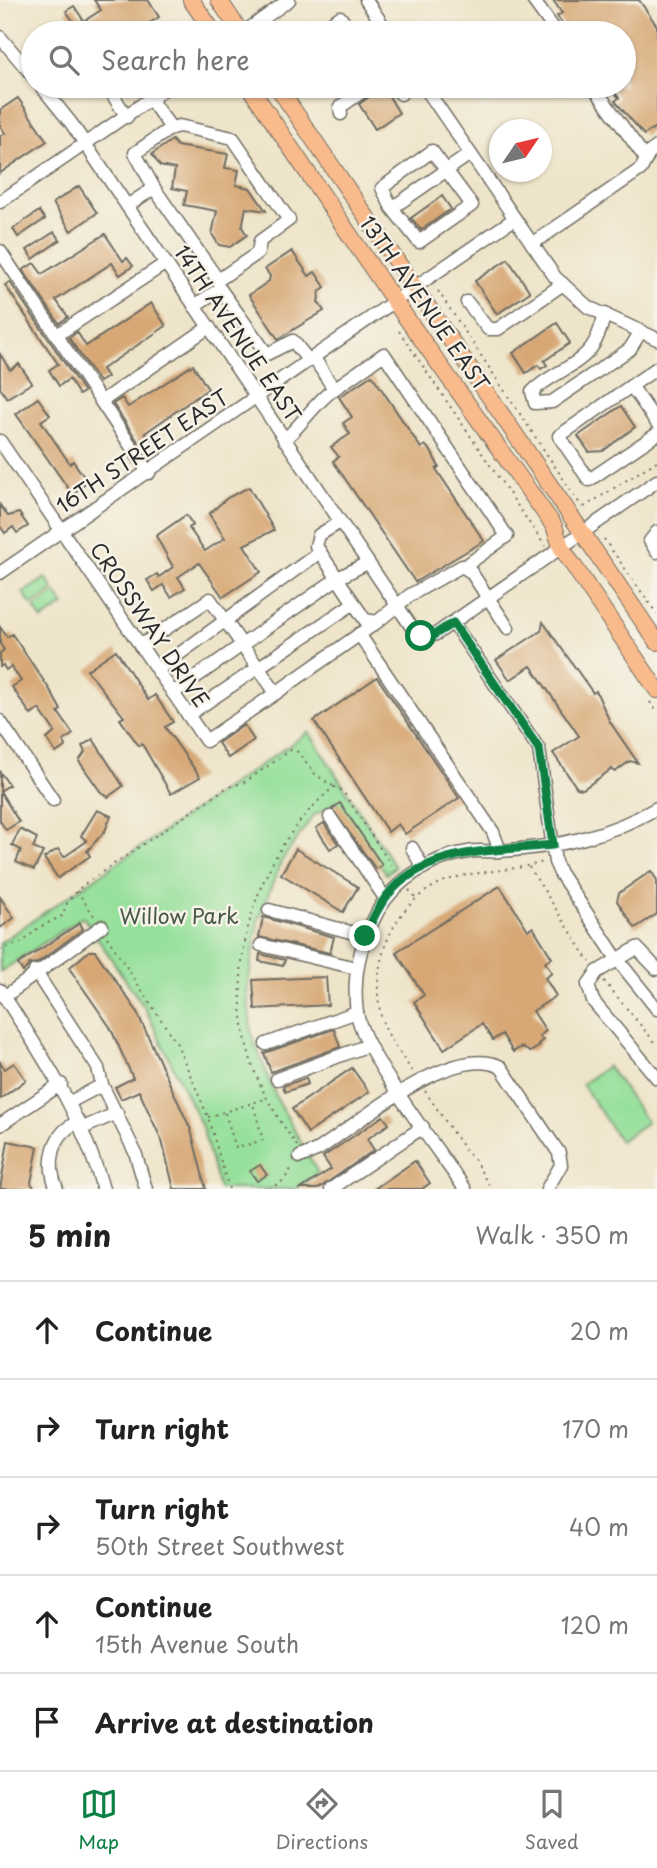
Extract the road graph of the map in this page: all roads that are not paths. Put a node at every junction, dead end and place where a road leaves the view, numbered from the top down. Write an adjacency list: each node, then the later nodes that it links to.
1 (191, 0): 6 (main road)
2 (219, 0): 7 (main road)
3 (289, 0): 8 (street)
4 (366, 0): 9 (street)
5 (533, 0): 10 (street)
6 (206, 21)
7 (234, 21)
8 (259, 21)
9 (379, 21)
10 (548, 21)
11 (0, 37): 12 (street)
12 (21, 62)
13 (50, 98): 24 (street, 14TH AVENUE EAST)
14 (115, 98): 22 (street)
15 (257, 98): 40 (main road, 13TH AVENUE EAST)
16 (284, 98): 39 (main road, 13TH AVENUE EAST)
17 (353, 98): 21 (street)
18 (432, 98): 26 (street)
19 (602, 98): 27 (street)
20 (150, 99): 22 (street); 23 (street)
21 (341, 114)
22 (127, 117): 24 (street)
23 (172, 128): 29 (street); 37 (street)
24 (85, 144): 30 (street); 31 (street, 14TH AVENUE EAST)
25 (657, 147): 27 (street)
26 (470, 154): 28 (street); 33 (street)
27 (646, 159): 34 (street)
28 (447, 170): 32 (street); 32 (street); 32 (street)
29 (154, 188): 31 (street); 37 (street)
30 (0, 202)
31 (127, 206): 36 (street, 14TH AVENUE EAST)
32 (392, 208)
33 (514, 219): 34 (street); 39 (street, 16TH STREET EAST)
34 (532, 244): 38 (street)
35 (0, 250): 46 (street)
36 (166, 263): 42 (street, 14TH AVENUE EAST); 46 (street)
37 (219, 284): 42 (street); 48 (street)
38 (564, 284): 41 (street); 43 (street)
39 (413, 289): 40 (street, 16TH STREET EAST); 62 (main road, 13TH AVENUE EAST)
40 (395, 302): 48 (street, 16TH STREET EAST); 64 (main road, 13TH AVENUE EAST)
41 (467, 302)
42 (194, 306): 44 (street, 14TH AVENUE EAST)
43 (605, 314): 45 (street); 45 (street)
44 (209, 327): 52 (street, 14TH AVENUE EAST); 53 (street)
45 (641, 331): 47 (street)
46 (57, 335): 53 (street)
47 (657, 339)
48 (311, 360): 51 (street); 52 (street, 16TH STREET EAST)
49 (656, 373): 50 (street)
50 (632, 387): 54 (street); 55 (street)
51 (334, 389): 56 (street); 68 (street)
52 (256, 398): 56 (street, 14TH AVENUE EAST); 58 (street, 16TH STREET EAST)
53 (102, 401): 58 (street)
54 (657, 423)
55 (657, 434)
56 (284, 440): 60 (street, 14TH AVENUE EAST)
57 (0, 441): 61 (street, CROSSWAY DRIVE)
58 (149, 472): 61 (street, 16TH STREET EAST)
59 (657, 481): 62 (street)
60 (340, 522): 65 (street); 67 (street, 14TH AVENUE EAST)
61 (61, 531): 69 (street, 16TH STREET EAST); 81 (street, CROSSWAY DRIVE)
62 (583, 532): 64 (street); 79 (main road, 13TH AVENUE EAST)
63 (657, 532): 66 (street)
64 (561, 547): 71 (street); 83 (main road, 13TH AVENUE EAST)
65 (320, 552): 70 (street); 74 (street)
66 (657, 552)
67 (367, 563): 70 (street); 73 (street, 14TH AVENUE EAST)
68 (464, 567): 71 (street); 73 (street)
69 (0, 573)
70 (338, 578): 72 (street); 80 (street)
71 (488, 599): 76 (street); 77 (street)
72 (354, 603): 75 (street); 82 (street)
73 (397, 607): 75 (street); 76 (street, 14TH AVENUE EAST)
74 (226, 618): 80 (street); 81 (street); 84 (street)
75 (377, 622): 78 (street)
76 (453, 623): 94 (street)
77 (508, 628)
78 (359, 634): 87 (street); 96 (street)
79 (657, 642)
80 (243, 644): 82 (street); 88 (street)
81 (140, 646): 84 (street, CROSSWAY DRIVE)
82 (259, 667): 87 (street); 89 (street)
83 (642, 668): 85 (main road); 86 (main road, 13TH AVENUE EAST)
84 (157, 670): 88 (street, CROSSWAY DRIVE)
85 (657, 679)
86 (657, 690)
87 (276, 692): 89 (street, CROSSWAY DRIVE)
88 (173, 693): 89 (street, CROSSWAY DRIVE)
89 (188, 715)
90 (0, 721): 91 (street)
91 (52, 800)
92 (657, 808): 94 (street)
93 (330, 817): 98 (street)
94 (553, 845): 96 (street); 103 (street)
95 (412, 848): 97 (street)
96 (500, 851): 97 (street)
97 (423, 868): 98 (street)
98 (385, 898): 101 (street)
99 (270, 910): 101 (street)
100 (102, 926): 106 (street)
101 (365, 936): 104 (street)
102 (261, 945): 104 (street)
103 (617, 959): 105 (street); 108 (street); 112 (street)
104 (356, 968): 109 (street)
105 (657, 969)
106 (35, 971): 107 (street); 115 (street)
107 (2, 994): 114 (street)
108 (657, 1009)
109 (357, 1012): 110 (street); 111 (street)
110 (266, 1044)
111 (369, 1045): 113 (street); 116 (street)
112 (657, 1078)
113 (277, 1079)
114 (61, 1084): 117 (street); 119 (street)
115 (102, 1085): 117 (street); 118 (street)
116 (401, 1094): 121 (street); 122 (street); 128 (street)
117 (70, 1102): 120 (street)
118 (117, 1113): 120 (street); 125 (street)
119 (0, 1125)
120 (81, 1125): 123 (street); 124 (street)
121 (423, 1127): 126 (street); 127 (street)
122 (300, 1157)
123 (57, 1189)
124 (103, 1189)
125 (145, 1189)
126 (331, 1189)
127 (465, 1189)
128 (547, 1189)

